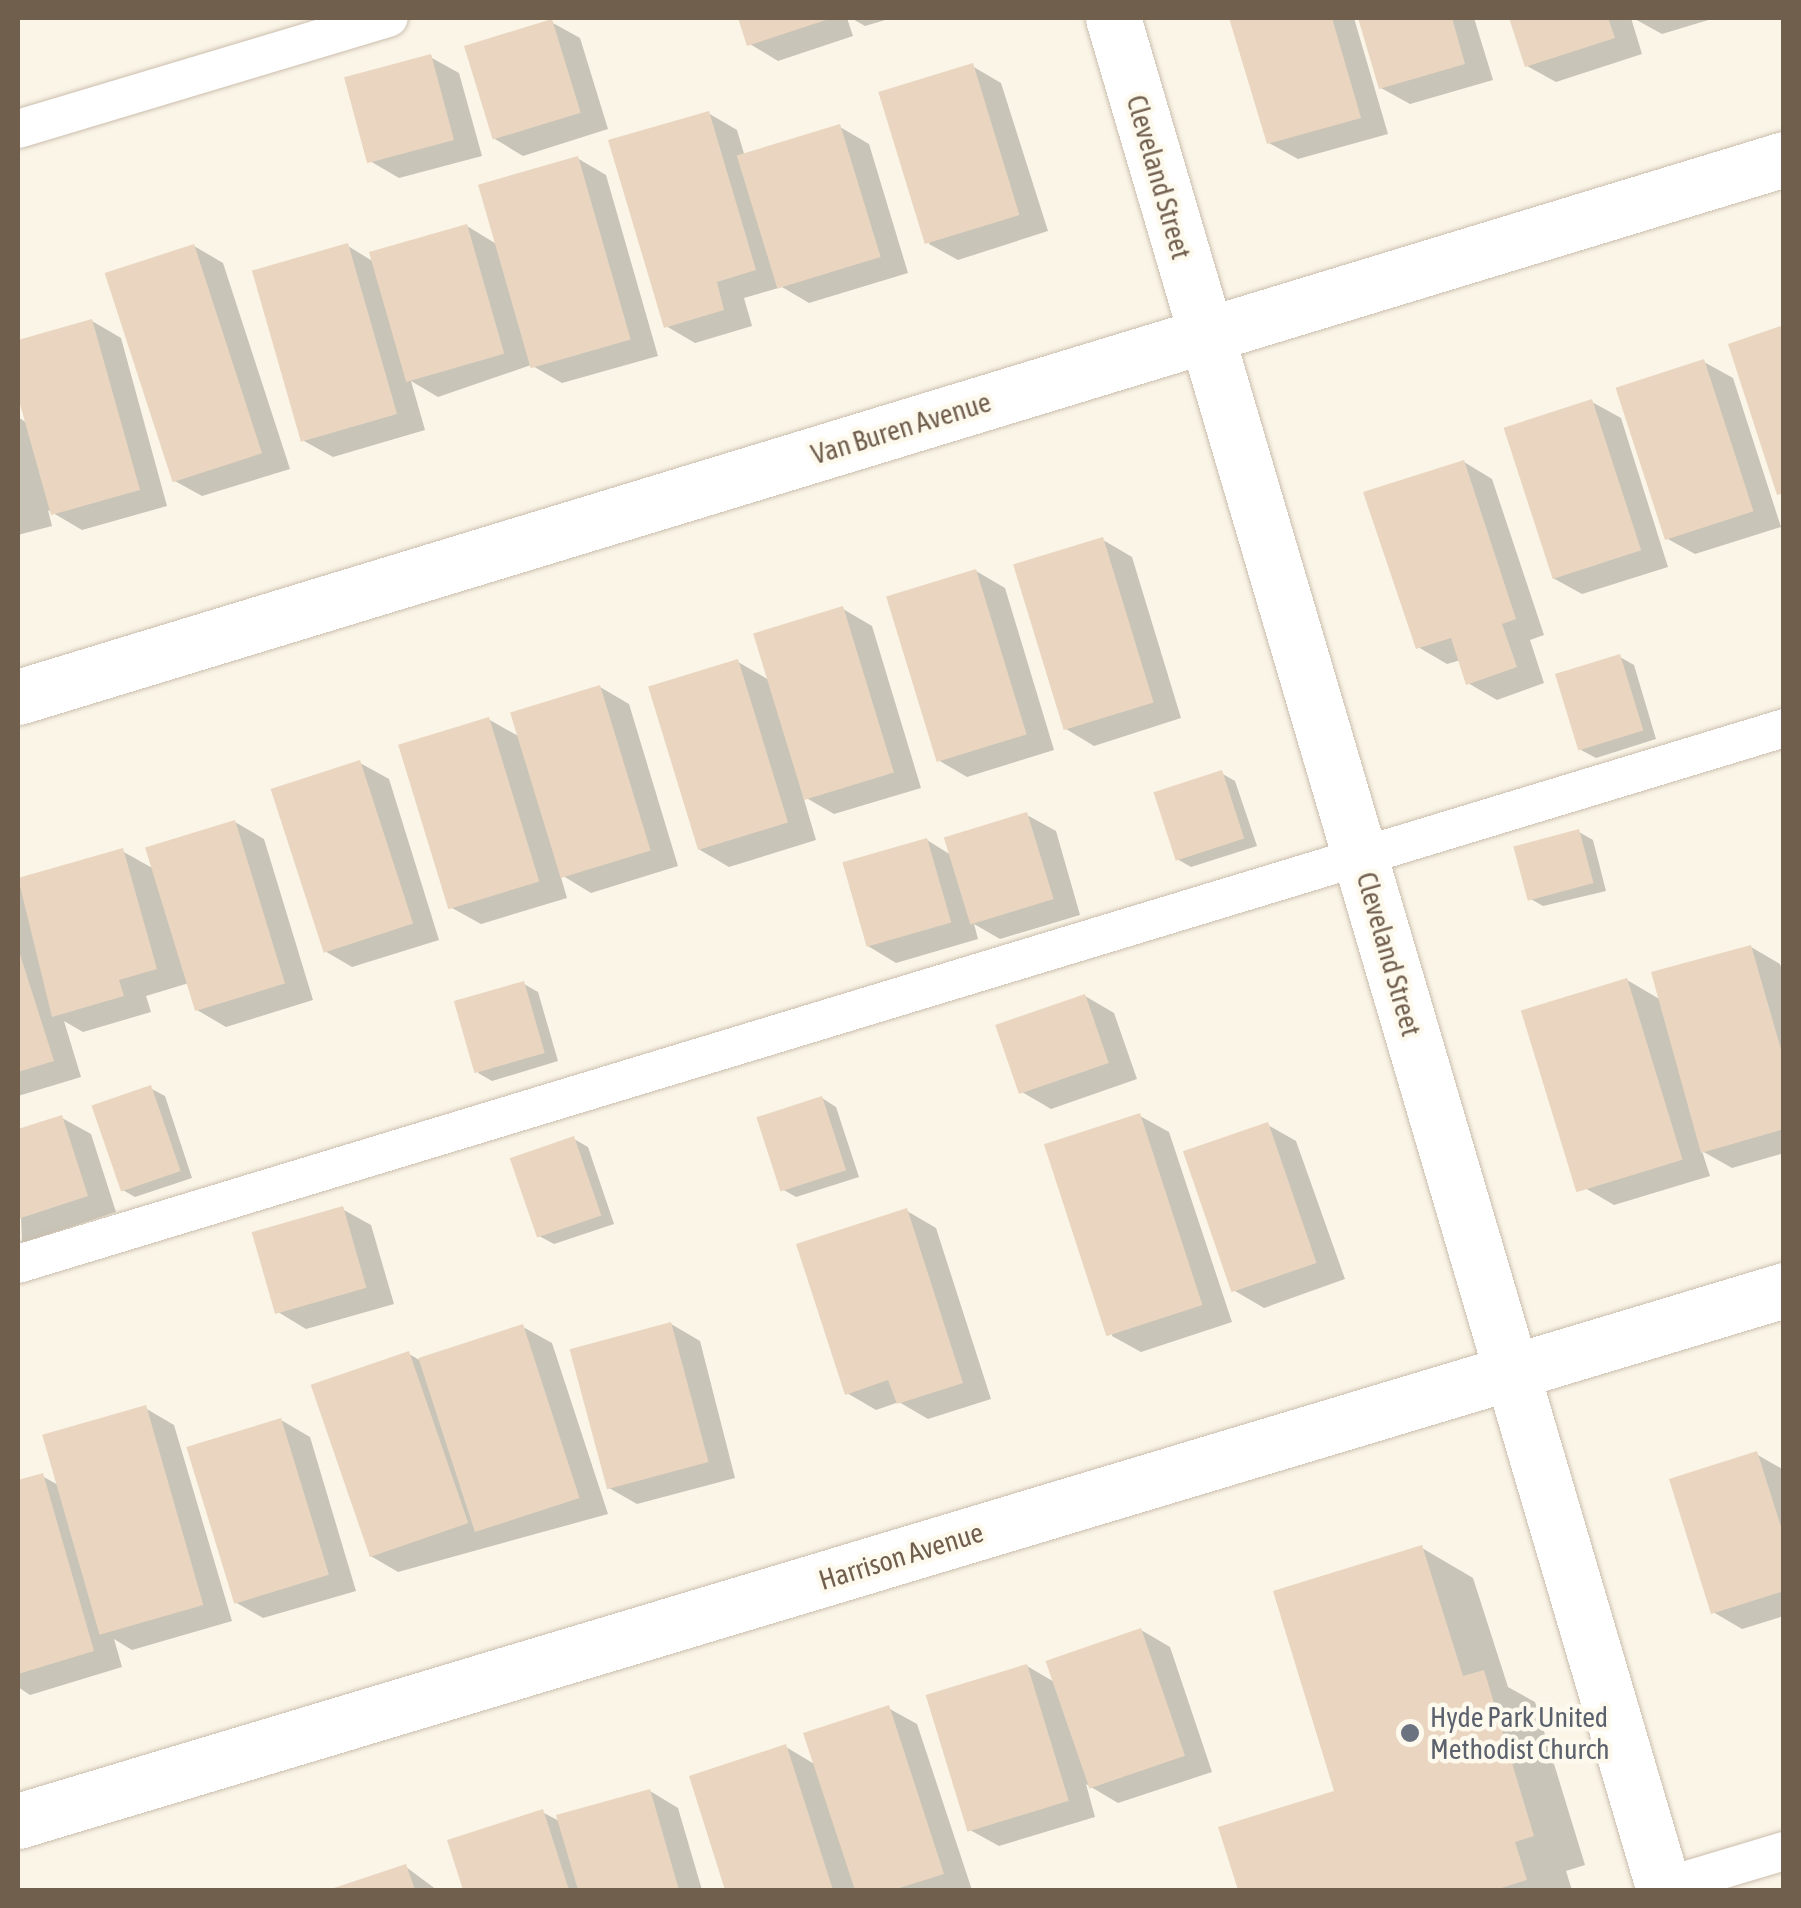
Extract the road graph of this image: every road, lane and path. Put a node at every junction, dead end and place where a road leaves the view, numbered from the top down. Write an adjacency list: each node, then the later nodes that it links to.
1 (389, 18): 3 (lane)
2 (1112, 18): 5 (street, Cleveland Street)
3 (18, 129)
4 (1784, 159): 5 (street, Van Buren Avenue)
5 (1206, 335): 6 (street, Van Buren Avenue); 8 (street, Cleveland Street)
6 (18, 697)
7 (1784, 728): 8 (lane)
8 (1361, 860): 9 (lane); 11 (street, Cleveland Street)
9 (18, 1264)
10 (1784, 1290): 11 (street, Harrison Avenue)
11 (1512, 1372): 12 (street, Harrison Avenue); 14 (street, Cleveland Street)
12 (18, 1821)
13 (1784, 1851): 14 (lane)
14 (1660, 1890)

